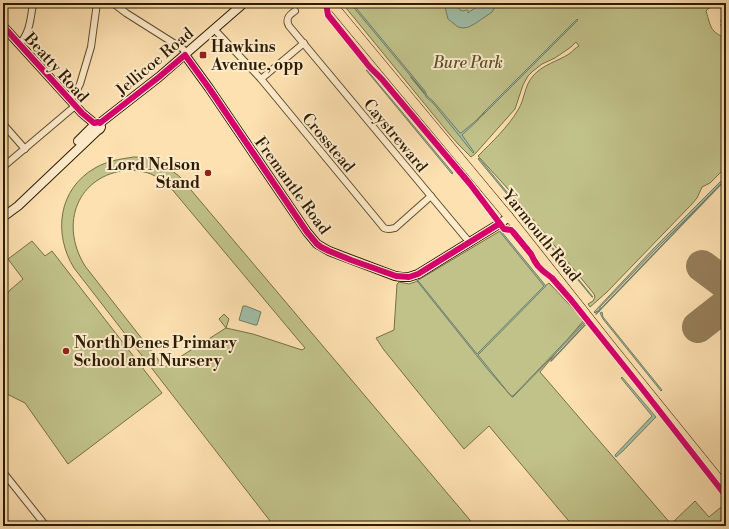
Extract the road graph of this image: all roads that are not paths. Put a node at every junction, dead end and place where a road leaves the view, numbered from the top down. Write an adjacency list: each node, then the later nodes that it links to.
1 (33, 3): 12 (street)
2 (97, 3): 15 (street)
3 (113, 3): 13 (street)
4 (230, 3): 7 (street)
5 (244, 3): 7 (street, Jellicoe Road)
6 (331, 3): 22 (main road, Yarmouth Road)
7 (237, 9): 10 (street, Jellicoe Road)
8 (295, 11): 11 (street, Caystreward)
9 (3, 26): 12 (street, Beatty Road)
10 (214, 29): 13 (street, Jellicoe Road); 14 (street, Crosstead)
11 (304, 43): 14 (street); 20 (street, Caystreward)
12 (19, 44): 15 (street, Beatty Road)
13 (186, 54): 17 (street, Jellicoe Road); 23 (street, Fremantle Road)
14 (261, 79): 20 (street, Crosstead)
15 (73, 103): 17 (street, Beatty Road); 18 (street)
16 (3, 124): 18 (street)
17 (96, 126): 21 (street, Jellicoe Road)
18 (25, 148): 19 (street)
19 (4, 165)
20 (431, 196): 23 (street, Caystreward)
21 (5, 213)
22 (509, 217): 23 (street, Fremantle Road); 25 (main road, Yarmouth Road)
23 (470, 243)
24 (3, 472): 26 (street)
25 (726, 488)
26 (46, 526)

